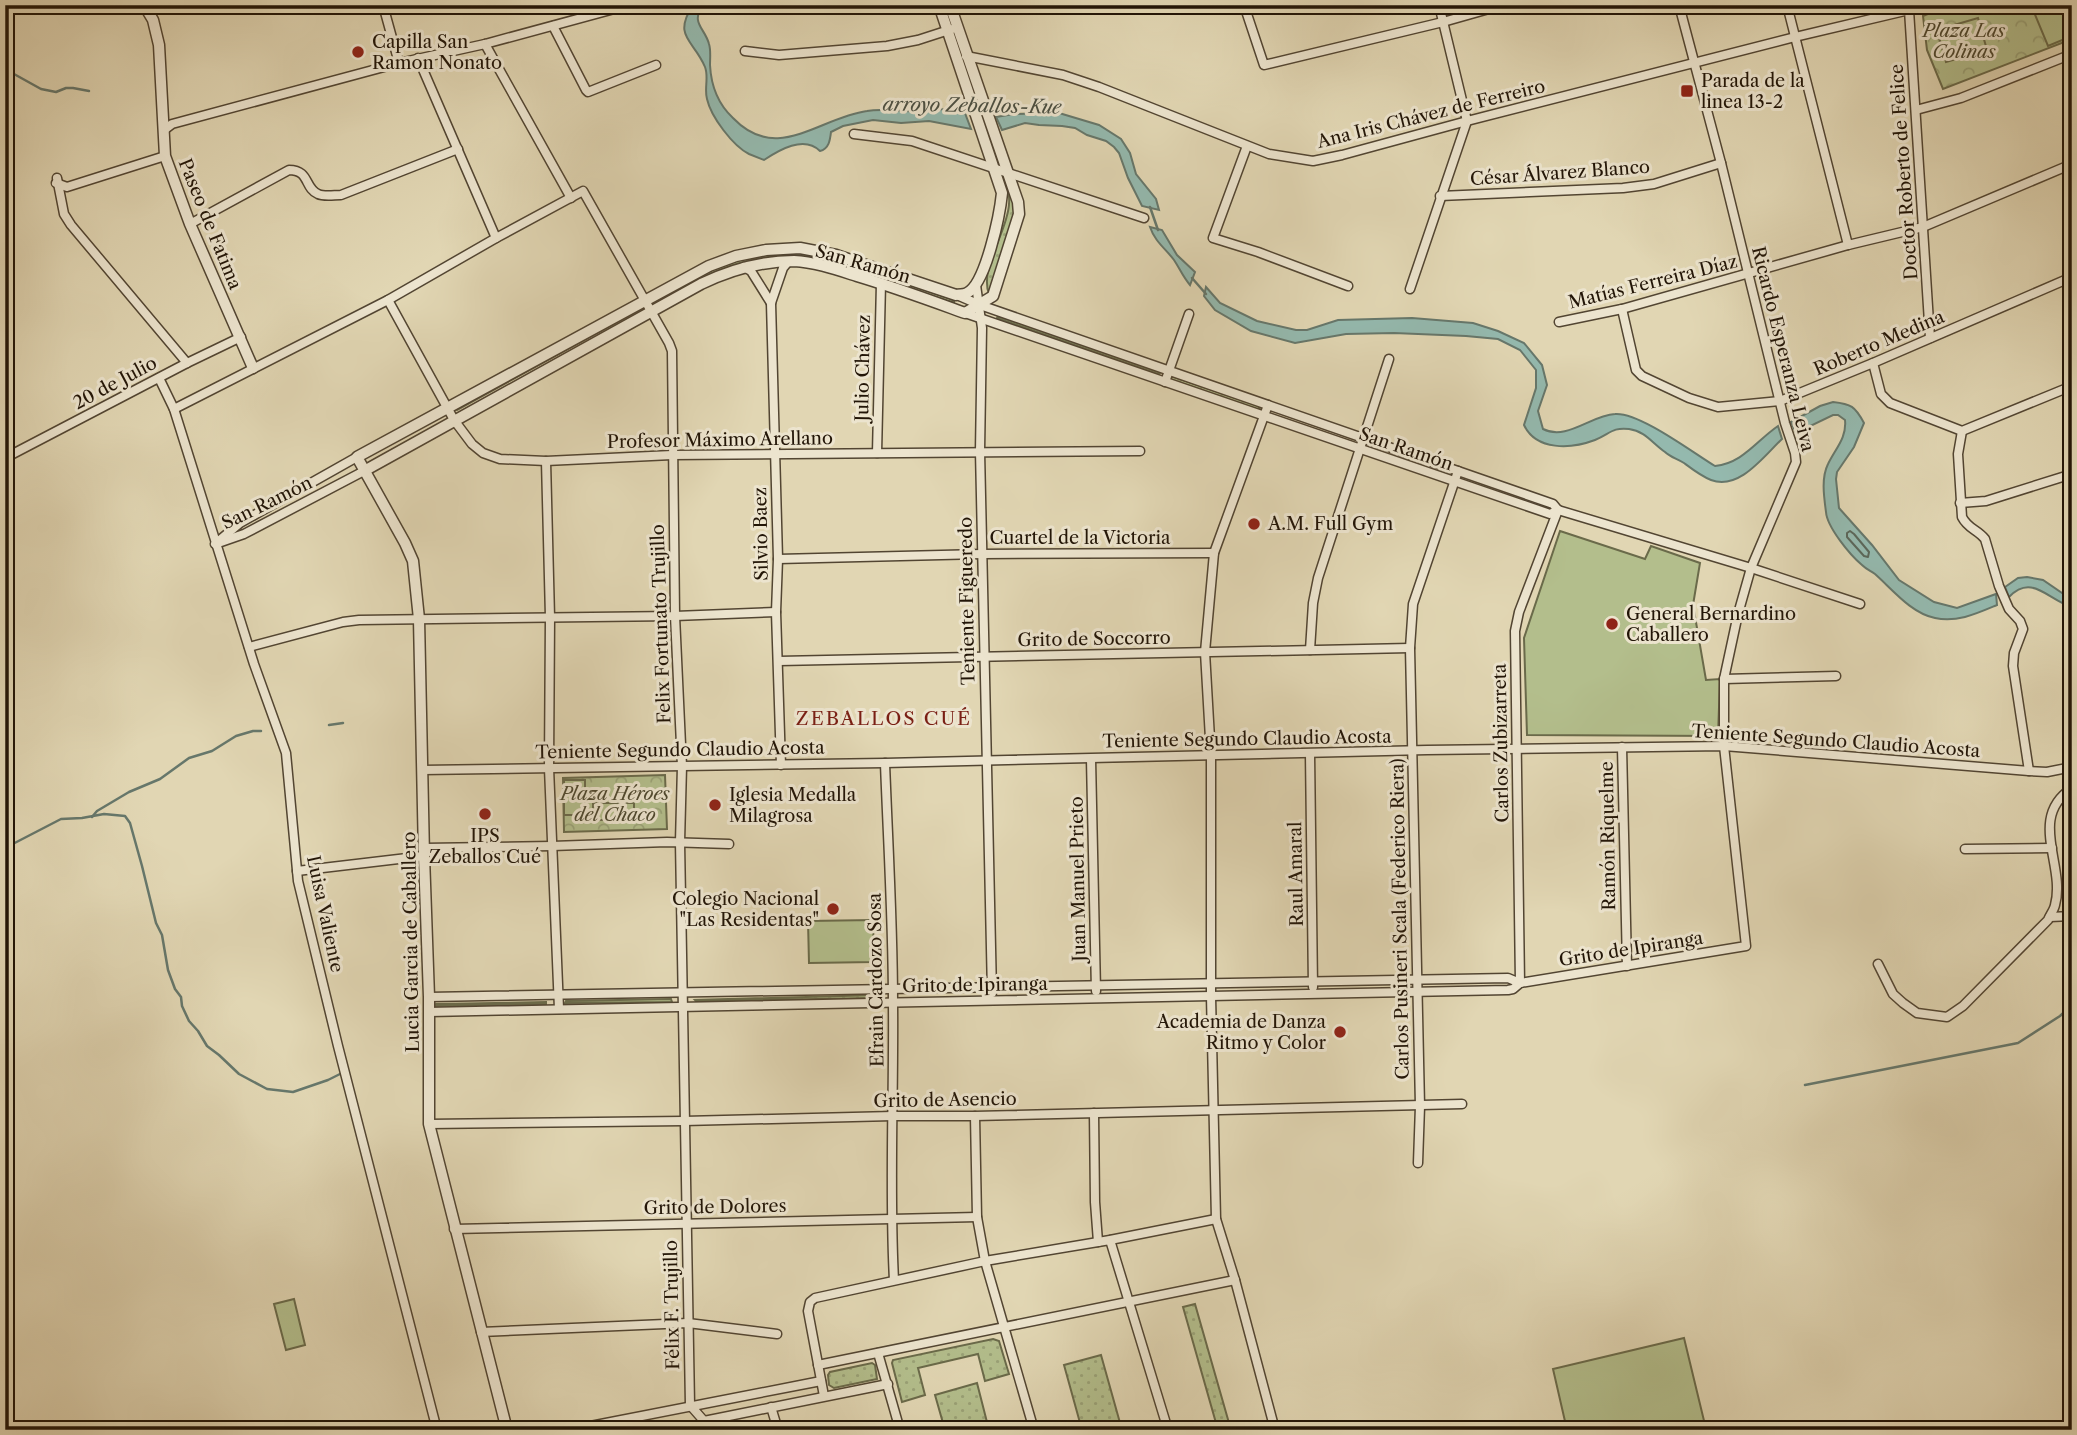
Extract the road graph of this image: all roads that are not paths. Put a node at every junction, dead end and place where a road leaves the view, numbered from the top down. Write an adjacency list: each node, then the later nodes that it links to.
1 (144, 5): 27 (street, Paseo de Fatima)
2 (383, 5): 22 (street)
3 (629, 5): 14 (street)
4 (940, 5): 15 (street)
5 (950, 5): 15 (street)
6 (1244, 5): 13 (street)
7 (1439, 5): 13 (street)
8 (1503, 5): 13 (street)
9 (1679, 5): 23 (street, Ricardo Esperanza Leiva)
10 (1787, 5): 16 (street)
11 (1920, 5): 12 (street, Ana Iris Chávez de Ferreiro)
12 (1908, 8): 16 (street, Ana Iris Chávez de Ferreiro); 25 (street, Doctor Roberto de Felice)
13 (1443, 22): 26 (street)
14 (553, 26): 17 (street); 24 (street)
15 (952, 29): 18 (street); 20 (street)
16 (1795, 37): 23 (street, Ana Iris Chávez de Ferreiro); 43 (street)
17 (485, 44): 21 (street); 38 (street)
18 (745, 51)
19 (2072, 54): 25 (street)
20 (962, 57): 29 (street); 30 (street, Ana Iris Chávez de Ferreiro)
21 (418, 58): 22 (street); 31 (street)
22 (399, 63): 27 (street)
23 (1694, 63): 26 (street, Ana Iris Chávez de Ferreiro); 33 (street, Ricardo Esperanza Leiva)
24 (656, 65)
25 (1916, 110): 41 (street, Doctor Roberto de Felice)
26 (1467, 121): 30 (street, Ana Iris Chávez de Ferreiro); 37 (street)
27 (164, 130): 32 (street, Paseo de Fatima)
28 (854, 134): 35 (street)
29 (991, 141): 35 (street); 36 (street)
30 (1247, 146): 50 (street)
31 (458, 149): 40 (street); 42 (street)
32 (165, 156): 40 (street, Paseo de Fatima); 66 (street)
33 (1721, 163): 37 (street, César Álvarez Blanco); 46 (street, Ricardo Esperanza Leiva)
34 (2072, 164): 41 (street, Matías Ferreira Díaz)
35 (995, 168): 36 (street); 49 (street)
36 (1008, 172): 39 (street); 56 (street)
37 (1440, 196): 51 (street)
38 (571, 198): 42 (street); 54 (street, Felix Fortunato Trujillo)
39 (1144, 218)
40 (190, 225): 63 (street, Paseo de Fatima)
41 (1923, 227): 43 (street, Matías Ferreira Díaz); 64 (street, Doctor Roberto de Felice)
42 (496, 238): 53 (street)
43 (1847, 245): 46 (street, Matías Ferreira Díaz)
44 (788, 262): 45 (street, San Ramón); 48 (street, San Ramón); 55 (street, Silvio Baez)
45 (744, 267): 55 (street); 58 (street, San Ramón)
46 (1747, 274): 57 (street, Matías Ferreira Díaz); 73 (street, Ricardo Esperanza Leiva)
47 (2072, 277): 64 (street, Roberto Medina)
48 (881, 283): 59 (street, San Ramón); 85 (street, Julio Chávez)
49 (976, 285): 52 (street); 56 (street, Teniente Figueredo)
50 (1348, 286)
51 (1410, 289)
52 (956, 295): 54 (street, San Ramón); 56 (street, San Ramón)
53 (388, 300): 68 (street); 75 (street, Profesor Máximo Arellano)
54 (644, 301): 58 (street, Felix Fortunato Trujillo); 75 (street, San Ramón)
55 (771, 303): 86 (street, Silvio Baez)
56 (985, 307): 59 (street); 62 (street, Teniente Figueredo); 69 (street, San Ramón)
57 (1622, 309): 61 (street, Matías Ferreira Díaz); 73 (street, Roberto Medina)
58 (652, 311): 78 (street, San Ramón); 87 (street, Felix Fortunato Trujillo)
59 (965, 313): 62 (street, San Ramón)
60 (1189, 314): 69 (street)
61 (1559, 321)
62 (983, 322): 71 (street, San Ramón); 83 (street, Teniente Figueredo)
63 (241, 337): 66 (street, 20 de Julio); 68 (street, Paseo de Fatima)
64 (1930, 338): 67 (street, Roberto Medina)
65 (1389, 359): 80 (street)
66 (187, 363): 70 (street, 20 de Julio)
67 (1873, 363): 73 (street, Roberto Medina); 79 (street)
68 (253, 368): 76 (street)
69 (1169, 370): 71 (street); 74 (street, San Ramón)
70 (159, 377): 76 (street, Luisa Valiente); 88 (street, 20 de Julio)
71 (1165, 382): 77 (street, San Ramón)
72 (2072, 386): 79 (street)
73 (1780, 401): 101 (street, Ricardo Esperanza Leiva)
74 (1268, 405): 77 (street); 80 (street, San Ramón)
75 (447, 408): 78 (street, Profesor Máximo Arellano); 89 (street, San Ramón)
76 (174, 409): 97 (street, Luisa Valiente)
77 (1264, 416): 82 (street, San Ramón); 98 (street)
78 (454, 420): 90 (street, Profesor Máximo Arellano); 91 (street, San Ramón)
79 (1962, 431): 95 (street)
80 (1364, 439): 82 (street); 92 (street, San Ramón)
81 (5, 447): 88 (street)
82 (1361, 450): 94 (street, San Ramón); 109 (street)
83 (980, 451): 84 (street, Profesor Máximo Arellano); 85 (street, Profesor Máximo Arellano); 99 (street, Teniente Figueredo)
84 (1140, 451)
85 (877, 453): 86 (street, Profesor Máximo Arellano)
86 (775, 454): 87 (street, Profesor Máximo Arellano); 100 (street, Silvio Baez)
87 (673, 455): 90 (street, Profesor Máximo Arellano); 104 (street, Felix Fortunato Trujillo)
88 (8, 457)
89 (357, 457): 91 (street, Lucia Garcia de Caballero); 97 (street, San Ramón)
90 (547, 461): 105 (street)
91 (364, 471): 97 (street, San Ramón); 106 (street, Lucia Garcia de Caballero)
92 (1458, 471): 94 (street, Carlos Pusineri Scala (Federico Riera)); 96 (street, San Ramón)
93 (2072, 474): 95 (street)
94 (1455, 482): 96 (street, San Ramón); 108 (street, Carlos Pusineri Scala (Federico Riera))
95 (1960, 502): 129 (street)
96 (1558, 510): 101 (street, San Ramón); 117 (street, Carlos Zubizarreta)
97 (215, 544): 107 (street, Luisa Valiente)
98 (1214, 553): 99 (street, Cuartel de la Victoria); 110 (street)
99 (982, 554): 100 (street, Cuartel de la Victoria); 111 (street, Teniente Figueredo)
100 (778, 559): 103 (street, Silvio Baez)
101 (1751, 569): 102 (street, San Ramón); 114 (street, Ricardo Esperanza Leiva)
102 (1860, 604)
103 (776, 612): 104 (street); 112 (street, Silvio Baez)
104 (675, 616): 105 (street); 125 (street, Felix Fortunato Trujillo)
105 (550, 617): 106 (street); 127 (street)
106 (419, 620): 107 (street); 128 (street, Lucia Garcia de Caballero)
107 (249, 647): 137 (street, Luisa Valiente)
108 (1410, 648): 109 (street, Grito de Soccorro); 118 (street, Carlos Pusineri Scala (Federico Riera))
109 (1310, 650): 110 (street, Grito de Soccorro)
110 (1205, 652): 111 (street, Grito de Soccorro); 120 (street)
111 (985, 657): 112 (street, Grito de Soccorro); 122 (street, Teniente Figueredo)
112 (779, 661): 124 (street, Silvio Baez)
113 (1836, 676): 114 (street)
114 (1724, 679): 115 (street, Ricardo Esperanza Leiva)
115 (1724, 746): 116 (street, Teniente Segundo Claudio Acosta); 129 (street, Teniente Segundo Claudio Acosta); 140 (street, Ricardo Esperanza Leiva)
116 (1622, 747): 117 (street, Teniente Segundo Claudio Acosta); 142 (street, Ramón Riquelme)
117 (1516, 749): 118 (street, Teniente Segundo Claudio Acosta); 145 (street, Carlos Zubizarreta)
118 (1413, 751): 119 (street, Teniente Segundo Claudio Acosta); 143 (street, Carlos Pusineri Scala (Federico Riera))
119 (1310, 754): 120 (street, Teniente Segundo Claudio Acosta); 144 (street, Raul Amaral)
120 (1211, 756): 121 (street, Teniente Segundo Claudio Acosta); 146 (street)
121 (1091, 759): 122 (street, Teniente Segundo Claudio Acosta); 147 (street, Juan Manuel Prieto)
122 (986, 760): 123 (street, Teniente Segundo Claudio Acosta); 148 (street, Teniente Figueredo)
123 (885, 764): 124 (street, Teniente Segundo Claudio Acosta); 149 (street, Efrain Cardozo Sosa)
124 (781, 765): 125 (street, Teniente Segundo Claudio Acosta)
125 (682, 766): 127 (street, Teniente Segundo Claudio Acosta); 131 (street, Felix Fortunato Trujillo)
126 (2072, 767): 129 (street, Teniente Segundo Claudio Acosta)
127 (550, 768): 128 (street, Teniente Segundo Claudio Acosta); 133 (street)
128 (422, 770): 136 (street, Lucia Garcia de Caballero)
129 (2029, 771)
130 (2072, 788): 134 (street)
131 (680, 842): 132 (street); 133 (street); 152 (street, Felix Fortunato Trujillo)
132 (729, 844)
133 (552, 846): 136 (street); 153 (street)
134 (2052, 848): 135 (street); 139 (street)
135 (1965, 849)
136 (424, 852): 137 (street); 155 (street, Lucia Garcia de Caballero)
137 (298, 871): 194 (street, Luisa Valiente)
138 (2072, 916): 139 (street)
139 (2050, 917): 141 (street)
140 (1746, 946): 142 (street, Grito de Ipiranga)
141 (1878, 964)
142 (1627, 966): 145 (street, Grito de Ipiranga)
143 (1416, 980): 144 (street, Grito de Ipiranga); 145 (street, Grito de Ipiranga); 150 (street, Carlos Pusineri Scala (Federico Riera))
144 (1313, 982): 146 (street, Grito de Ipiranga); 151 (street, Raul Amaral)
145 (1520, 983): 150 (street, Grito de Ipiranga)
146 (1212, 984): 147 (street, Grito de Ipiranga); 154 (street)
147 (1096, 987): 148 (street, Grito de Ipiranga); 156 (street, Juan Manuel Prieto)
148 (992, 989): 149 (street, Grito de Ipiranga); 157 (street, Teniente Figueredo)
149 (893, 990): 152 (street, Grito de Ipiranga); 158 (street, Efrain Cardozo Sosa)
150 (1416, 991): 151 (street, Grito de Ipiranga); 163 (street, Carlos Pusineri Scala (Federico Riera))
151 (1313, 993): 154 (street, Grito de Ipiranga)
152 (683, 994): 153 (street, Grito de Ipiranga); 159 (street, Felix Fortunato Trujillo)
153 (559, 996): 155 (street, Grito de Ipiranga); 160 (street)
154 (1211, 996): 156 (street, Grito de Ipiranga); 164 (street)
155 (429, 998): 161 (street, Lucia Garcia de Caballero)
156 (1096, 998): 157 (street, Grito de Ipiranga)
157 (992, 1000): 158 (street, Grito de Ipiranga)
158 (893, 1002): 159 (street, Grito de Ipiranga); 166 (street, Efrain Cardozo Sosa)
159 (683, 1006): 160 (street, Grito de Ipiranga); 168 (street, Felix Fortunato Trujillo)
160 (559, 1009): 161 (street, Grito de Ipiranga)
161 (429, 1012): 169 (street, Lucia Garcia de Caballero)
162 (1462, 1104): 163 (street, Grito de Asencio)
163 (1420, 1106): 164 (street, Grito de Asencio); 170 (street, Carlos Pusineri Scala (Federico Riera))
164 (1213, 1111): 165 (street, Grito de Asencio); 172 (street)
165 (1094, 1113): 167 (street, Grito de Asencio); 177 (street)
166 (893, 1116): 167 (street, Grito de Asencio); 168 (street, Grito de Asencio); 173 (street, Efrain Cardozo Sosa)
167 (975, 1116): 171 (street)
168 (684, 1121): 169 (street, Grito de Asencio); 174 (street, Félix F. Trujillo)
169 (429, 1124): 175 (street, Lucia Garcia de Caballero)
170 (1418, 1163)
171 (977, 1217): 173 (street, Grito de Dolores); 178 (street)
172 (1216, 1219): 176 (street); 180 (street)
173 (891, 1220): 174 (street, Grito de Dolores); 179 (street, Efrain Cardozo Sosa)
174 (687, 1223): 175 (street, Grito de Dolores); 182 (street, Félix F. Trujillo)
175 (454, 1229): 184 (street, Lucia Garcia de Caballero)
176 (1110, 1240): 177 (street); 181 (street)
177 (1098, 1242): 178 (street)
178 (985, 1261): 179 (street); 183 (street)
179 (894, 1280): 187 (street)
180 (1235, 1280): 181 (street); 201 (street)
181 (1130, 1302): 183 (street); 200 (street)
182 (688, 1324): 184 (street); 185 (street); 191 (street, Félix F. Trujillo)
183 (1004, 1327): 186 (street); 199 (street)
184 (481, 1332): 195 (street, Lucia Garcia de Caballero)
185 (777, 1334)
186 (878, 1353): 187 (street); 189 (street)
187 (818, 1365): 188 (street)
188 (821, 1381): 190 (street); 191 (street)
189 (888, 1384): 190 (street); 198 (street)
190 (824, 1396): 192 (street)
191 (690, 1405): 193 (street); 196 (street)
192 (771, 1407): 193 (street); 197 (street)
193 (706, 1426)
194 (437, 1430)
195 (507, 1430)
196 (570, 1430)
197 (778, 1430)
198 (900, 1430)
199 (1034, 1430)
200 (1168, 1430)
201 (1275, 1430)

